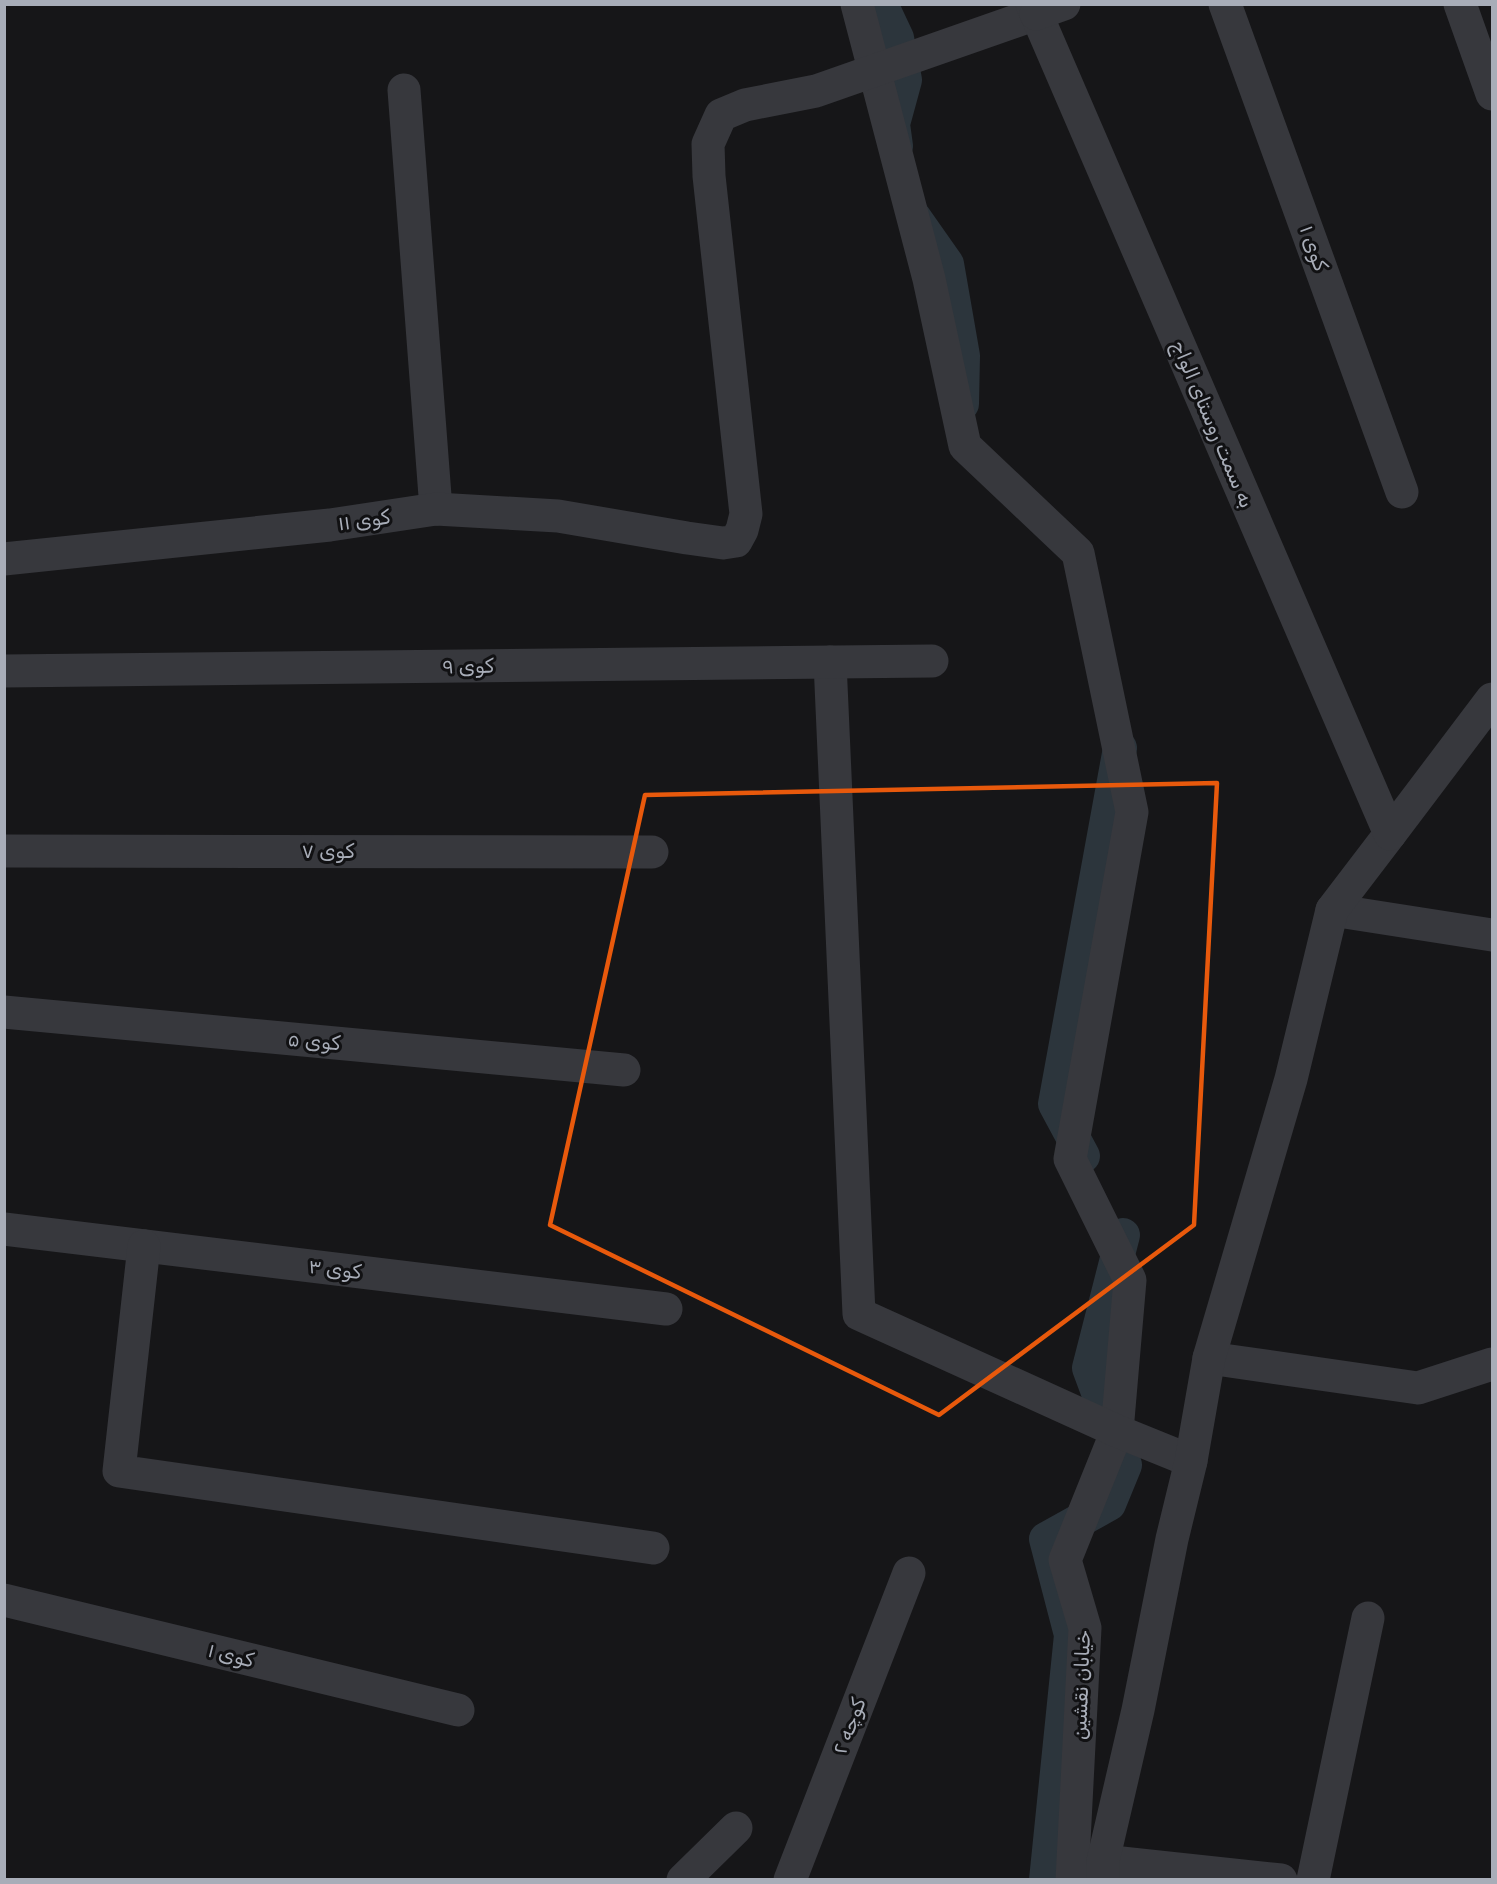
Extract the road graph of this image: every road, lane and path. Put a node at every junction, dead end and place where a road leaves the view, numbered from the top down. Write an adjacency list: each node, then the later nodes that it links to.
1 (858, 4): 5 (street, خیابان نقشین)
2 (1225, 4): 8 (street, کوی ۱)
3 (1460, 4): 7 (street)
4 (1044, 8): 5 (street); 15 (street, به سمت روستای الواج)
5 (873, 69): 9 (street, کوی ۱۱); 27 (street, خیابان نقشین)
6 (404, 90): 9 (street)
7 (1492, 94)
8 (1402, 492)
9 (436, 509): 10 (street, کوی ۱۱)
10 (4, 560)
11 (932, 661): 12 (street, کوی ۹)
12 (830, 662): 13 (street, کوی ۹); 27 (street)
13 (4, 671)
14 (1492, 699): 15 (street)
15 (1390, 834): 18 (street)
16 (4, 850): 17 (street, کوی ۷)
17 (652, 852)
18 (1332, 910): 19 (street); 25 (street)
19 (1492, 935)
20 (4, 1012): 21 (street, کوی ۵)
21 (624, 1070)
22 (4, 1229): 23 (street, کوی ۳)
23 (144, 1246): 24 (street, کوی ۳); 29 (street)
24 (666, 1309)
25 (1209, 1358): 26 (street); 28 (street)
26 (1492, 1364)
27 (1117, 1431): 28 (street); 38 (street, خیابان نقشین)
28 (1191, 1461): 35 (street)
29 (653, 1548)
30 (909, 1573): 37 (street, کوچه ۲)
31 (4, 1600): 33 (street, کوی ۱)
32 (1368, 1618): 40 (street)
33 (458, 1710)
34 (736, 1828): 36 (street)
35 (1103, 1870): 39 (street)
36 (684, 1880)
37 (790, 1880)
38 (1072, 1880)
39 (1281, 1880)
40 (1312, 1880)

